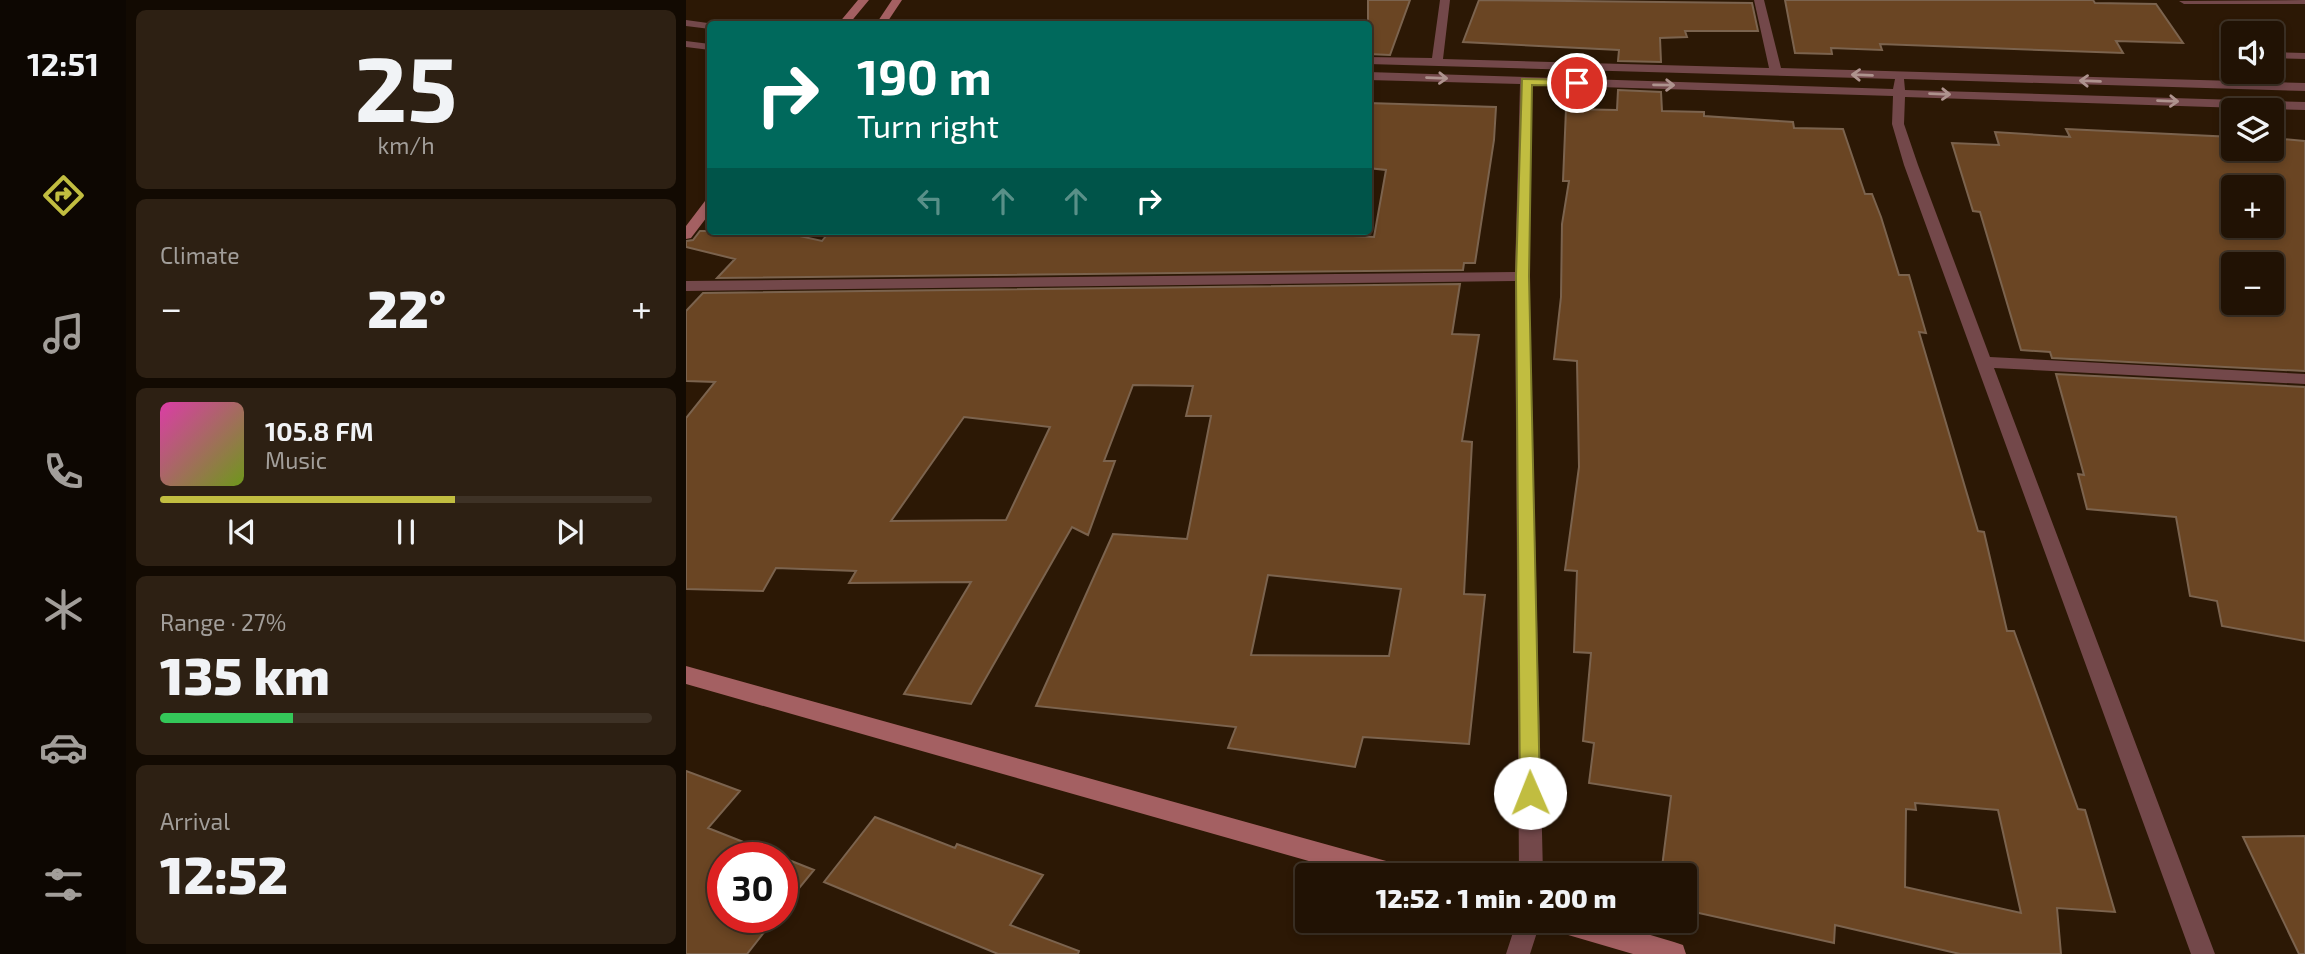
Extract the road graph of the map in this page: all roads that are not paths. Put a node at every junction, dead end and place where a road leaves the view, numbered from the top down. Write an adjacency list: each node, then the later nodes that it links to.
1 (864, 0): 7 (street)
2 (897, 0): 8 (street)
3 (1445, 0): 16 (street)
4 (1759, 0): 17 (street)
5 (2184, 1): 6 (street)
6 (2305, 1)
7 (846, 21)
8 (883, 21)
9 (686, 23): 10 (street)
10 (707, 26)
11 (686, 44): 12 (street)
12 (707, 47)
13 (2284, 55): 14 (street)
14 (2305, 56)
15 (1372, 60): 16 (street)
16 (1437, 63): 17 (street)
17 (1776, 72): 20 (street, one-way to 17)
18 (1372, 76): 19 (street, one-way to 19)
19 (1526, 82): 20 (street, one-way to 20); 26 (street)
20 (1898, 84): 21 (street, one-way to 20); 23 (street, one-way to 23); 28 (street)
21 (2260, 86): 22 (street)
22 (2305, 87)
23 (2305, 106)
24 (707, 208): 25 (street)
25 (688, 229)
26 (1522, 276): 27 (street); 32 (street)
27 (686, 286)
28 (1984, 362): 29 (street); 37 (street)
29 (2305, 379)
30 (686, 675): 31 (street)
31 (1354, 863)
32 (1531, 863)
33 (1525, 933): 35 (street)
34 (1602, 933): 36 (street)
35 (1518, 954)
36 (1674, 954)
37 (2203, 954)

